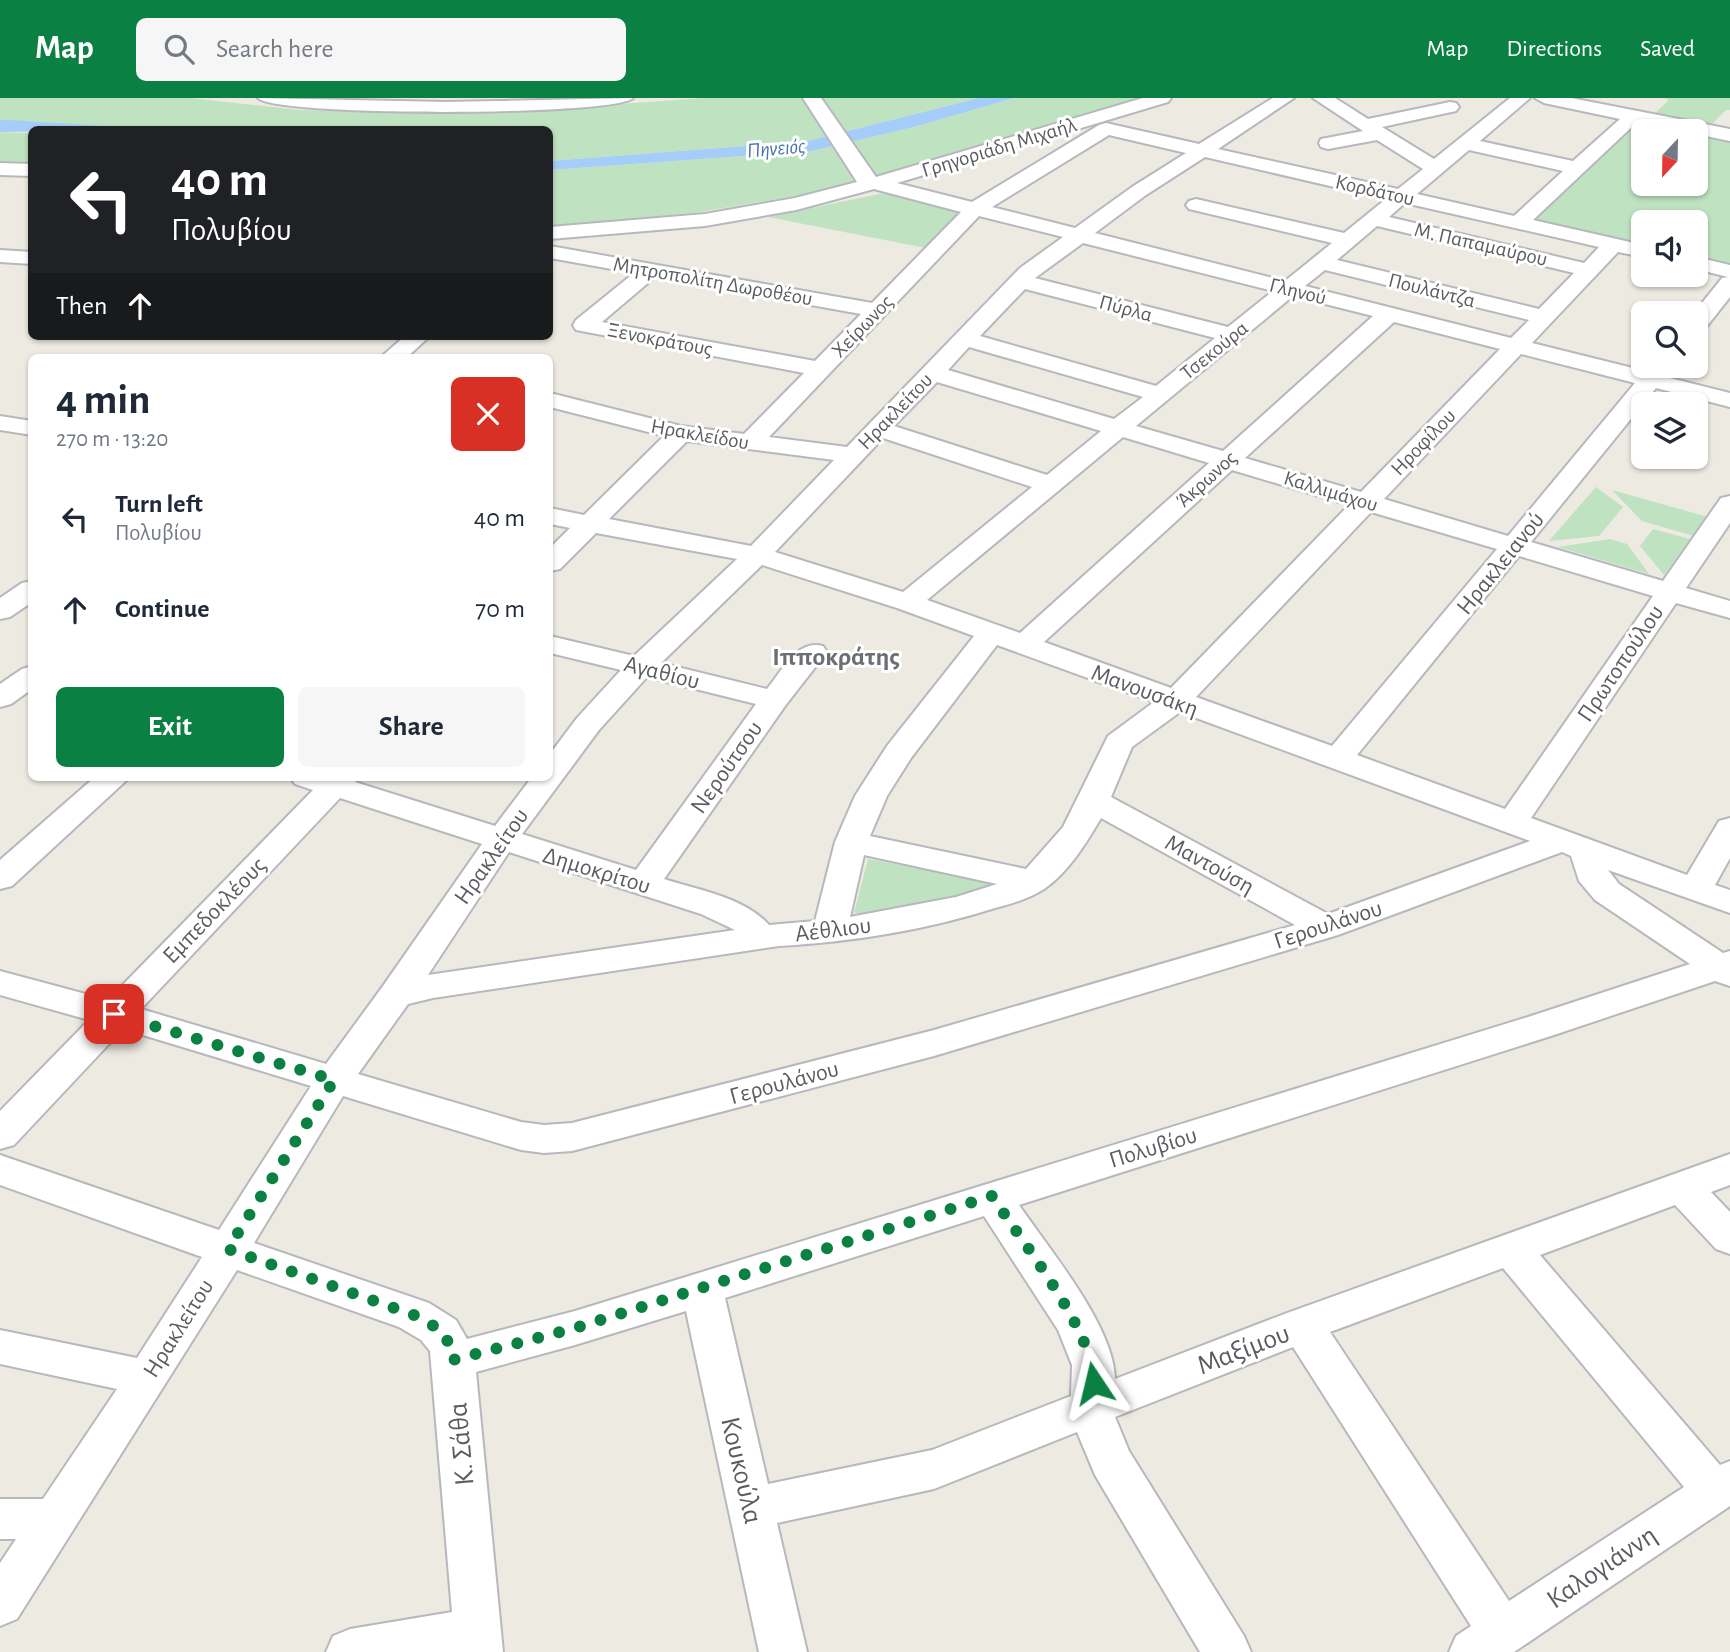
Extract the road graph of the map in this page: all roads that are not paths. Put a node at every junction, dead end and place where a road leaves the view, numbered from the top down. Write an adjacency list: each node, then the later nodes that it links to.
1 (267, 98): 9 (street)
2 (624, 98): 9 (street)
3 (812, 98): 22 (street)
4 (1162, 98): 22 (street, Γρηγοριάδη Μιχαήλ)
5 (1285, 98): 17 (street, Ηρακλείτου)
6 (1321, 98): 13 (street)
7 (1521, 98): 16 (street, Τσεκούρα)
8 (1544, 98): 11 (street)
9 (476, 102)
10 (1450, 107): 13 (street)
11 (1633, 116): 14 (street); 18 (street)
12 (1106, 129): 17 (street, Κορδάτου); 25 (street, Χείρωνος)
13 (1372, 129): 15 (street); 19 (street)
14 (1730, 135)
15 (1328, 143)
16 (1465, 144): 18 (street); 19 (street, Τσεκούρα)
17 (1203, 151): 23 (street, Κορδάτου); 29 (street, Ηρακλείτου)
18 (1577, 167): 27 (street)
19 (1435, 168): 23 (street, Τσεκούρα)
20 (0, 169): 21 (street)
21 (28, 170)
22 (871, 182): 25 (street, Γληνού); 28 (street, Μητροπολίτη Δωροθέου)
23 (1401, 196): 26 (street, Τσεκούρα); 27 (street, Κορδάτου)
24 (1195, 205): 30 (street)
25 (975, 209): 29 (street, Γληνού); 44 (street, Χείρωνος)
26 (1373, 219): 30 (street, Τσεκούρα); 39 (street, Μ. Παπαμαύρου)
27 (1518, 223): 31 (street, Κορδάτου)
28 (553, 233)
29 (1080, 235): 41 (street, Ηρακλείτου); 43 (street, Γληνού)
30 (1347, 240): 36 (street, Τσεκούρα)
31 (1614, 244): 32 (street, Κορδάτου); 39 (street, Ηροφίλου)
32 (1631, 248)
33 (553, 253): 38 (street, Μητροπολίτη Δωροθέου)
34 (0, 256): 35 (street)
35 (28, 258)
36 (1320, 262): 43 (street, Τσεκούρα); 47 (street, Πουλάντζα)
37 (1708, 266): 40 (street)
38 (651, 270): 44 (street, Μητροπολίτη Δωροθέου); 54 (street, Ξενοκράτους)
39 (1589, 270): 47 (street, Ηροφίλου)
40 (1730, 271)
41 (1021, 281): 48 (street, Πύρλα); 49 (street, Ηρακλείτου)
42 (1730, 283): 45 (street)
43 (1289, 288): 46 (street, Γληνού); 48 (street, Τσεκούρα)
44 (877, 310): 54 (street, Χείρωνος)
45 (1708, 310)
46 (1389, 314): 51 (street, Γληνού); 68 (street, Άκρωνος)
47 (1544, 317): 51 (street, Ηροφίλου)
48 (1232, 335): 58 (street, Τσεκούρα)
49 (965, 339): 55 (street, Ηρακλείτου); 58 (street)
50 (414, 340): 52 (street)
51 (1516, 346): 53 (street, Γληνού); 70 (street, Ηροφίλου)
52 (397, 354)
53 (1631, 368)
54 (820, 369): 66 (street, Χείρωνος)
55 (932, 373): 63 (street, Καλλιμάχου); 64 (street, Ηρακλείτου)
56 (1652, 378): 74 (street, Ηρακλειανού)
57 (1670, 378): 59 (street, Γληνού)
58 (1160, 394): 63 (street, Τσεκούρα)
59 (1730, 400)
60 (553, 401): 65 (street, Ηρακλείδου)
61 (0, 424): 62 (street)
62 (28, 427)
63 (1119, 428): 68 (street, Καλλιμάχου); 69 (street, Τσεκούρα)
64 (878, 429): 67 (street, Ηρακλείτου); 69 (street)
65 (681, 433): 66 (street, Ηρακλείδου); 73 (street)
66 (749, 443): 67 (street, Ηρακλείδου)
67 (853, 455): 75 (street, Ηρακλείτου)
68 (1227, 460): 70 (street, Καλλιμάχου); 84 (street, Άκρωνος)
69 (1051, 484): 79 (street, Τσεκούρα)
70 (1366, 502): 74 (street, Καλλιμάχου); 88 (street, Ηροφίλου)
71 (1730, 504): 78 (street, Πρωτοπούλου)
72 (553, 517): 73 (street, Μανουσάκη)
73 (588, 523): 75 (street, Μανουσάκη); 76 (street)
74 (1514, 546): 78 (street, Καλλιμάχου); 89 (street, Ηρακλειανού)
75 (757, 555): 79 (street, Μανουσάκη); 86 (street, Ηρακλείτου)
76 (553, 560)
77 (28, 592): 81 (street)
78 (1669, 592): 80 (street, Καλλιμάχου); 96 (street, Πρωτοπούλου)
79 (906, 602): 82 (street, Μανουσάκη)
80 (1730, 610)
81 (0, 611)
82 (992, 633): 84 (street, Μανουσάκη); 99 (street)
83 (553, 645): 86 (street, Αγαθίου)
84 (1024, 645): 88 (street, Μανουσάκη)
85 (813, 652): 87 (street, Νερούτσου)
86 (640, 667): 87 (street, Αγαθίου); 90 (street, Ηρακλείτου)
87 (774, 700): 103 (street, Νερούτσου)
88 (1175, 701): 89 (street, Μανουσάκη); 95 (street, Αέθλιου)
89 (1337, 760): 96 (street, Μανουσάκη)
90 (553, 771)
91 (109, 781): 101 (street)
92 (327, 781): 112 (street, Εμπεδοκλέους)
93 (331, 781): 98 (street, Δημοκρίτου)
94 (545, 781): 98 (street, Ηρακλείτου)
95 (1094, 801): 102 (street, Αέθλιου); 106 (street, Μαντούση)
96 (1511, 823): 100 (street, Μανουσάκη)
97 (1730, 828): 104 (street)
98 (501, 840): 103 (street, Δημοκρίτου); 111 (street, Ηρακλείτου)
99 (851, 842): 102 (street); 107 (street)
100 (1573, 846): 104 (street, Μανουσάκη); 106 (street, Γερουλάνου); 109 (street)
101 (0, 878)
102 (1032, 881): 107 (street, Αέθλιου)
103 (643, 884): 108 (street, Δημοκρίτου)
104 (1696, 890): 105 (street, Μανουσάκη)
105 (1730, 902)
106 (1326, 927): 113 (street, Γερουλάνου)
107 (829, 932): 108 (street, Αέθλιου)
108 (761, 938): 111 (street, Αέθλιου)
109 (1726, 968): 118 (street, Πολυβίου)
110 (0, 983): 112 (street, Γερουλάνου)
111 (396, 995): 113 (street, Ηρακλείτου)
112 (114, 1014): 113 (street, Γερουλάνου); 114 (street, Εμπεδοκλέους)
113 (334, 1080): 121 (street, Ηρακλείτου)
114 (0, 1135)
115 (1730, 1169): 117 (street, Μαξίμου)
116 (0, 1170): 121 (street, Κ. Σάθα)
117 (1682, 1187): 119 (street); 120 (street, Μαξίμου)
118 (992, 1196): 122 (street, Πολυβίου); 127 (street)
119 (1730, 1238)
120 (1510, 1248): 123 (street, Μαξίμου); 128 (street)
121 (228, 1249): 125 (street, Κ. Σάθα); 126 (street, Ηρακλείτου)
122 (702, 1289): 125 (street, Πολυβίου); 129 (street, Κουκούλα)
123 (1303, 1325): 127 (street, Μαξίμου); 134 (street)
124 (0, 1347): 126 (street)
125 (453, 1360): 133 (street, Κ. Σάθα)
126 (148, 1378): 131 (street, Ηρακλείτου)
127 (1092, 1407): 129 (street, Μαξίμου); 137 (street)
128 (1722, 1486): 134 (street, Καλογιάννη)
129 (751, 1508): 136 (street, Κουκούλα)
130 (0, 1519): 131 (street)
131 (55, 1519): 132 (street, Ηρακλείτου)
132 (0, 1604)
133 (478, 1641): 135 (street)
134 (1488, 1642)
135 (350, 1652)
136 (783, 1652)
137 (1227, 1652)

